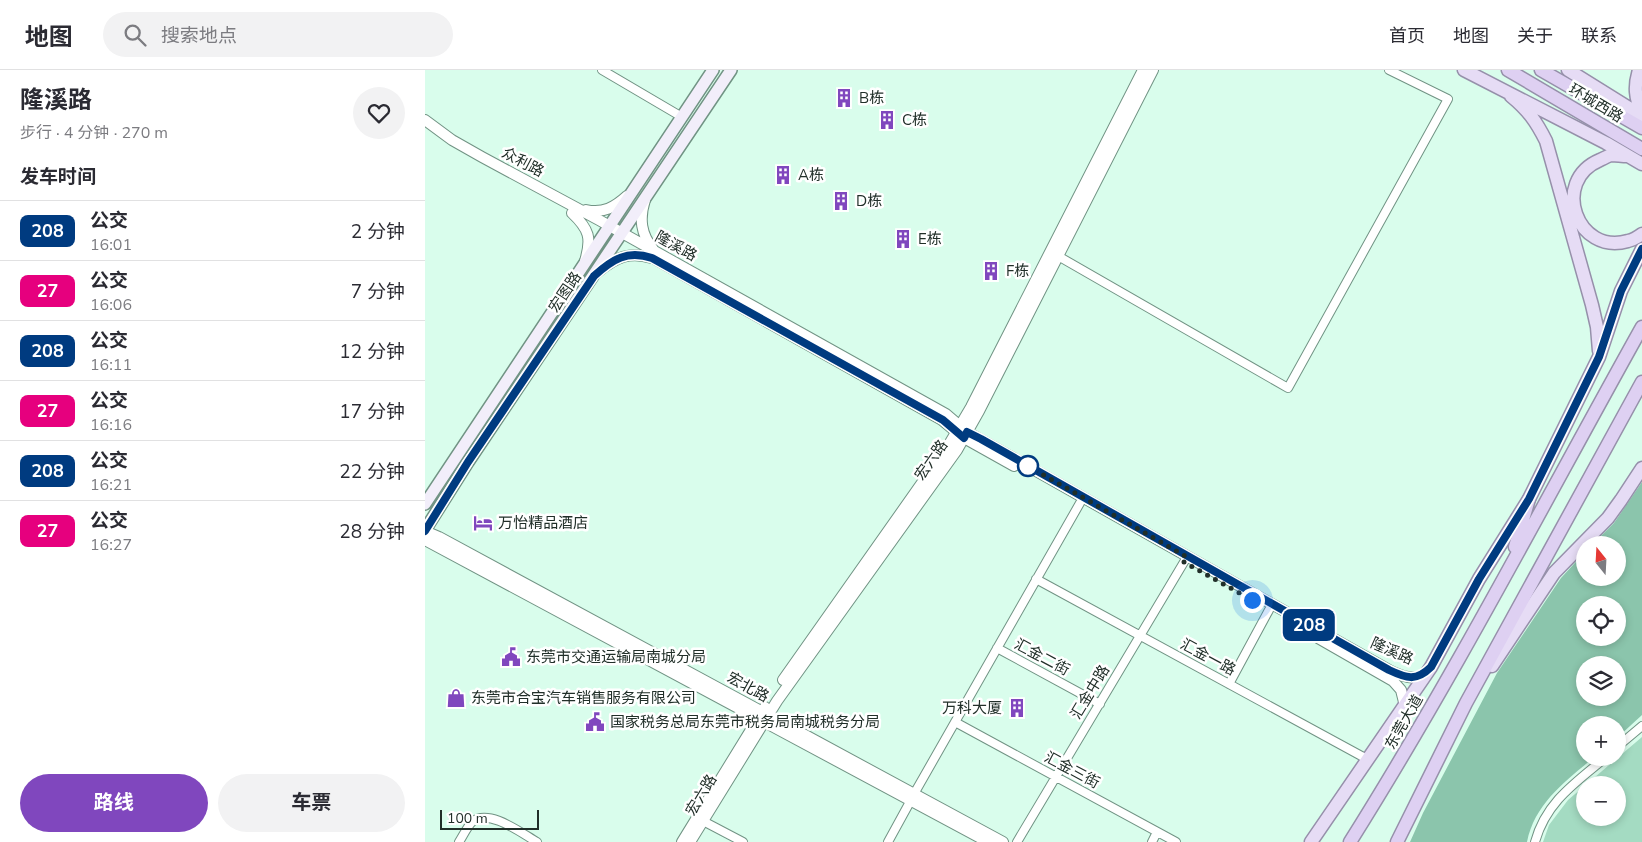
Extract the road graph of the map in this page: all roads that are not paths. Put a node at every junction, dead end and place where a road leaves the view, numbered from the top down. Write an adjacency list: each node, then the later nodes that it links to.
1 (602, 70): 14 (street)
2 (713, 70): 14 (main road, 宏图路)
3 (731, 70): 21 (main road, 宏图路)
4 (1143, 70): 34 (street, 宏六路)
5 (1153, 70): 28 (street, 宏六路)
6 (1389, 70): 28 (street)
7 (1464, 70): 12 (main road)
8 (1508, 70): 18 (highway, 环城西路)
9 (1541, 70): 17 (highway, 环城西路)
10 (1569, 70): 13 (main road)
11 (1639, 70): 13 (main road)
12 (1511, 96): 19 (main road); 32 (main road)
13 (1642, 115)
14 (682, 117): 20 (main road, 宏图路)
15 (425, 120): 22 (street, 众利路)
16 (425, 126): 22 (street, 众利路)
17 (1642, 128)
18 (1642, 149)
19 (1637, 161): 24 (main road)
20 (636, 186): 22 (street); 23 (main road, 宏图路)
21 (647, 196): 25 (main road, 宏图路); 27 (street)
22 (575, 211): 23 (street, 众利路); 29 (street)
23 (608, 229): 25 (street, 隆溪路); 29 (main road, 宏图路)
24 (1642, 234)
25 (620, 236): 27 (street, 隆溪路); 30 (main road, 宏图路)
26 (1642, 249): 32 (main road)
27 (654, 255): 30 (street); 34 (street, 隆溪路)
28 (1058, 256): 34 (street, 宏六路)
29 (582, 268): 38 (main road, 宏图路)
30 (594, 276): 39 (main road, 宏图路)
31 (1642, 327): 42 (highway, 东莞大道)
32 (1599, 357): 36 (main road)
33 (1642, 382): 49 (highway)
34 (962, 432): 37 (street, 隆溪路); 41 (street, 隆溪路); 52 (street, 宏六路)
35 (1642, 468): 49 (main road)
36 (1529, 499): 42 (highway); 47 (main road)
37 (1080, 503): 41 (street, 隆溪路); 43 (street)
38 (425, 504)
39 (425, 531): 52 (street, 宏北路)
40 (425, 540): 52 (street, 宏北路)
41 (1186, 559): 44 (street, 隆溪路); 45 (street, 汇金中路); 47 (street, 隆溪路)
42 (1507, 572): 74 (highway, 东莞大道)
43 (1036, 580): 45 (street, 汇金一路); 46 (street)
44 (1269, 610): 48 (street); 51 (street, 隆溪路)
45 (1140, 636): 48 (street, 汇金一路); 50 (street, 汇金中路)
46 (997, 648): 50 (street, 汇金二街); 53 (street)
47 (1431, 667): 51 (main road)
48 (1229, 684): 56 (street, 汇金一路)
49 (1467, 703): 75 (highway)
50 (1099, 704): 58 (street, 汇金中路)
51 (1405, 706): 56 (main road)
52 (763, 716): 59 (street, 宏北路); 60 (street, 宏六路); 64 (street, 宏六路)
53 (955, 722): 58 (street, 汇金三街); 59 (street)
54 (1642, 726): 55 (street)
55 (1626, 739)
56 (1367, 759): 73 (main road)
57 (1596, 766): 76 (street)
58 (1056, 777): 61 (street, 汇金三街); 70 (street, 汇金中路)
59 (912, 797): 67 (street); 68 (street, 宏北路); 69 (street, 宏北路)
60 (703, 821): 65 (street, 宏六路); 66 (street)
61 (1157, 832): 71 (street); 72 (street, 汇金三街)
62 (459, 842): 63 (street)
63 (537, 842)
64 (682, 842)
65 (690, 842)
66 (743, 842)
67 (888, 842)
68 (988, 842)
69 (1003, 842)
70 (1017, 842)
71 (1152, 842)
72 (1176, 842)
73 (1311, 842)
74 (1350, 842)
75 (1397, 842)
76 (1535, 842)

